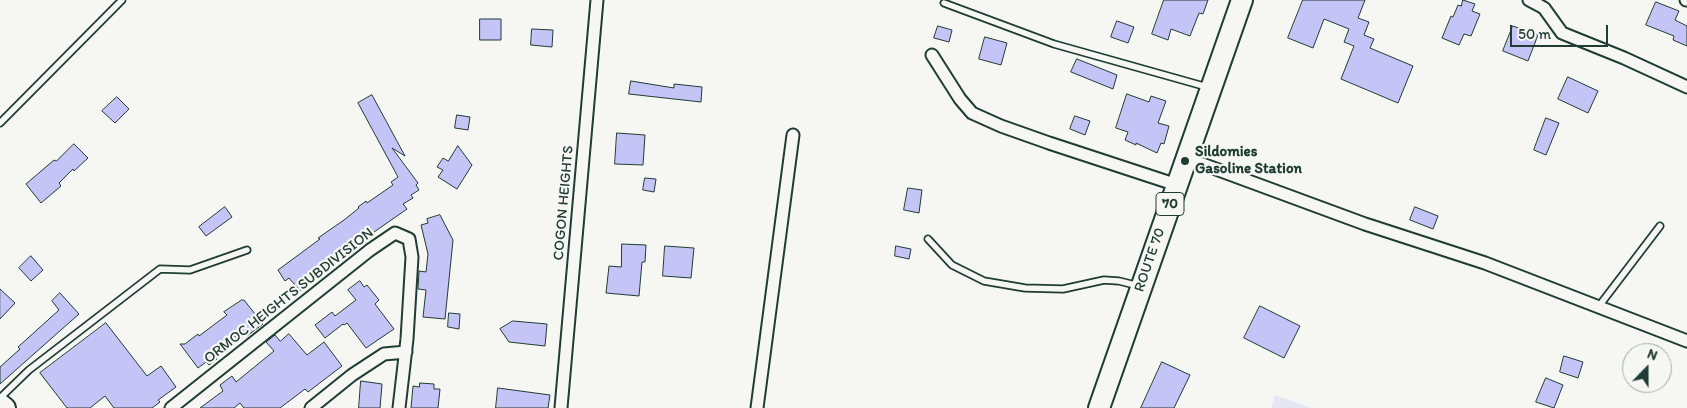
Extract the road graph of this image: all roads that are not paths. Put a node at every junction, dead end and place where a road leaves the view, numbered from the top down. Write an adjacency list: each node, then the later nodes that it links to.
1 (122, 0): 9 (lane)
2 (597, 0): 26 (street, COGON HEIGHTS)
3 (1242, 0): 8 (highway, ROUTE 70 / 70)
4 (1529, 0): 7 (street)
5 (944, 3): 8 (lane)
6 (932, 55): 12 (street)
7 (1687, 87)
8 (1212, 88): 11 (highway, ROUTE 70 / 70)
9 (0, 123)
10 (794, 135): 27 (street)
11 (1186, 158): 12 (highway, ROUTE 70 / 70); 17 (street)
12 (1177, 185): 16 (highway, ROUTE 70 / 70)
13 (1660, 226): 17 (lane)
14 (928, 238): 16 (lane)
15 (247, 250): 20 (lane)
16 (1141, 287): 28 (highway, ROUTE 70 / 70)
17 (1599, 306): 18 (street)
18 (1687, 341)
19 (406, 352): 23 (street, ORMOC HEIGHTS SUBDIVISION); 24 (street); 25 (street, ORMOC HEIGHTS SUBDIVISION)
20 (0, 398)
21 (0, 404): 22 (highway)
22 (5, 408)
23 (171, 408)
24 (311, 408)
25 (399, 408)
26 (561, 408)
27 (757, 408)
28 (1099, 408)

